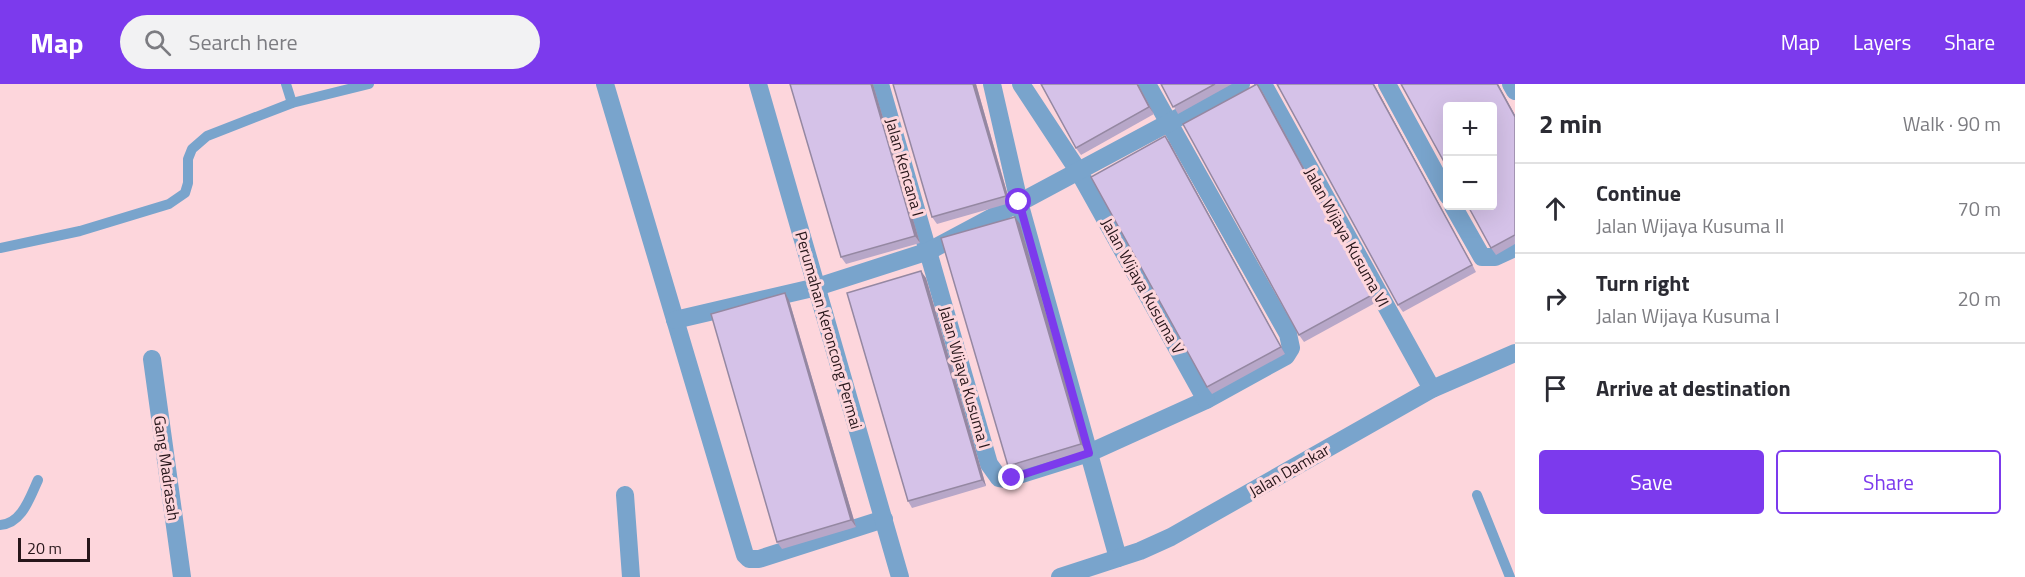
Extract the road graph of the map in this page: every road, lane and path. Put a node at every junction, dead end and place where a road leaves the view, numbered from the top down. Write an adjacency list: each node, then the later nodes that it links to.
1 (286, 84): 14 (lane)
2 (369, 84): 14 (lane)
3 (605, 84): 24 (street)
4 (758, 84): 23 (street, Perumahan Keroncong Permai)
5 (880, 84): 22 (street, Jalan Kencana I)
6 (992, 84): 18 (street)
7 (1021, 84): 16 (street, Jalan Wijaya Kusuma V)
8 (1147, 84): 15 (street)
9 (1241, 84): 15 (street)
10 (1263, 84): 27 (street, Jalan Wijaya Kusuma VI)
11 (1387, 84): 17 (street)
12 (1511, 84): 13 (street)
13 (1515, 91)
14 (292, 103): 20 (lane)
15 (1168, 124): 16 (street); 28 (street)
16 (1079, 172): 18 (street); 28 (street, Jalan Wijaya Kusuma V)
17 (1443, 187)
18 (1019, 202): 22 (street); 29 (street)
19 (1455, 210): 21 (street)
20 (0, 248)
21 (1515, 248)
22 (929, 251): 23 (street); 29 (street, Jalan Wijaya Kusuma I)
23 (817, 286): 24 (street); 33 (street, Perumahan Keroncong Permai)
24 (675, 320): 33 (street)
25 (1515, 353): 27 (street, Jalan Damkar)
26 (152, 359): 36 (street, Gang Madrasah)
27 (1432, 389): 35 (street, Jalan Damkar)
28 (1206, 400): 29 (street)
29 (1089, 453): 35 (street)
30 (38, 480): 34 (lane)
31 (625, 495): 37 (street)
32 (1478, 495): 40 (lane)
33 (884, 519): 38 (street, Perumahan Keroncong Permai)
34 (0, 525)
35 (1118, 558): 39 (street, Jalan Damkar)
36 (182, 577)
37 (632, 577)
38 (900, 577)
39 (1060, 577)
40 (1510, 577)

